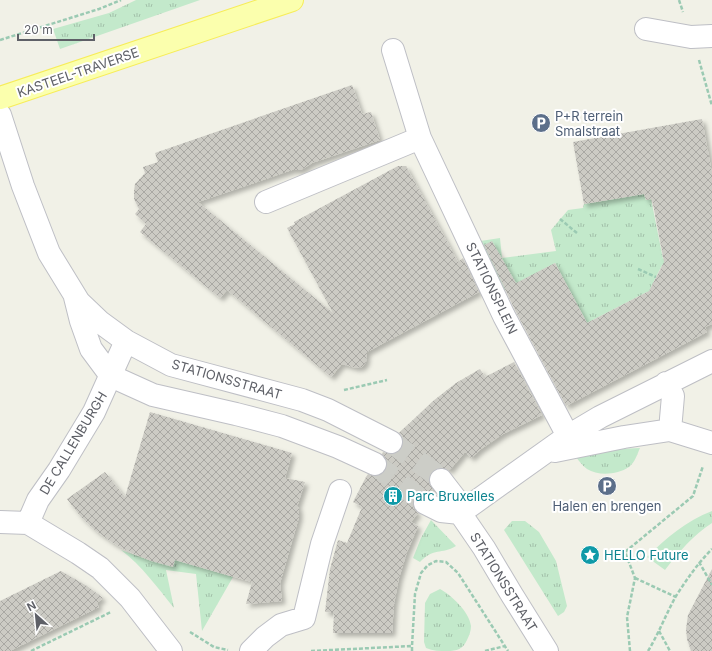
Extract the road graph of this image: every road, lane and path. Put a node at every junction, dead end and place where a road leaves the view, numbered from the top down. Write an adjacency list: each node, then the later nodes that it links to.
1 (121, 0): 5 (path)
2 (292, 0): 7 (main road, KASTEEL-TRAVERSE)
3 (646, 29): 4 (street)
4 (712, 36)
5 (0, 40)
6 (393, 50): 9 (street, STATIONSPLEIN)
7 (0, 98)
8 (0, 115): 10 (street, STATIONSSTRAAT)
9 (420, 138): 11 (street); 22 (street, STATIONSPLEIN)
10 (4, 139): 16 (street, STATIONSSTRAAT)
11 (266, 202)
12 (560, 220): 13 (path)
13 (578, 232)
14 (638, 269): 15 (path)
15 (656, 277)
16 (74, 293): 17 (street, STATIONSSTRAAT); 19 (street)
17 (126, 341): 19 (street, DE CALLENBURGH); 23 (street, STATIONSSTRAAT)
18 (712, 361): 20 (street)
19 (111, 376): 26 (street); 32 (street, DE CALLENBURGH)
20 (666, 383): 21 (street); 22 (street)
21 (670, 430): 24 (street); 25 (street)
22 (568, 436): 25 (street)
23 (391, 442)
24 (709, 451): 35 (path)
25 (546, 453): 30 (street)
26 (375, 464)
27 (441, 480): 30 (street, STATIONSSTRAAT)
28 (340, 490): 44 (street)
29 (425, 503): 30 (street)
30 (460, 513): 49 (street, STATIONSSTRAAT)
31 (0, 522): 32 (street)
32 (28, 523): 38 (street)
33 (712, 549): 34 (path)
34 (699, 562): 36 (path); 37 (path)
35 (635, 578): 37 (path); 50 (path)
36 (712, 585)
37 (676, 597): 39 (path)
38 (130, 598): 42 (path); 43 (street)
39 (659, 631): 51 (path); 52 (path)
40 (412, 646): 41 (path); 45 (path); 46 (path)
41 (505, 646): 47 (path); 48 (path)
42 (31, 651)
43 (171, 651)
44 (251, 651)
45 (311, 651)
46 (412, 651)
47 (485, 651)
48 (508, 651)
49 (547, 651)
50 (630, 651)
51 (648, 651)
52 (670, 651)

